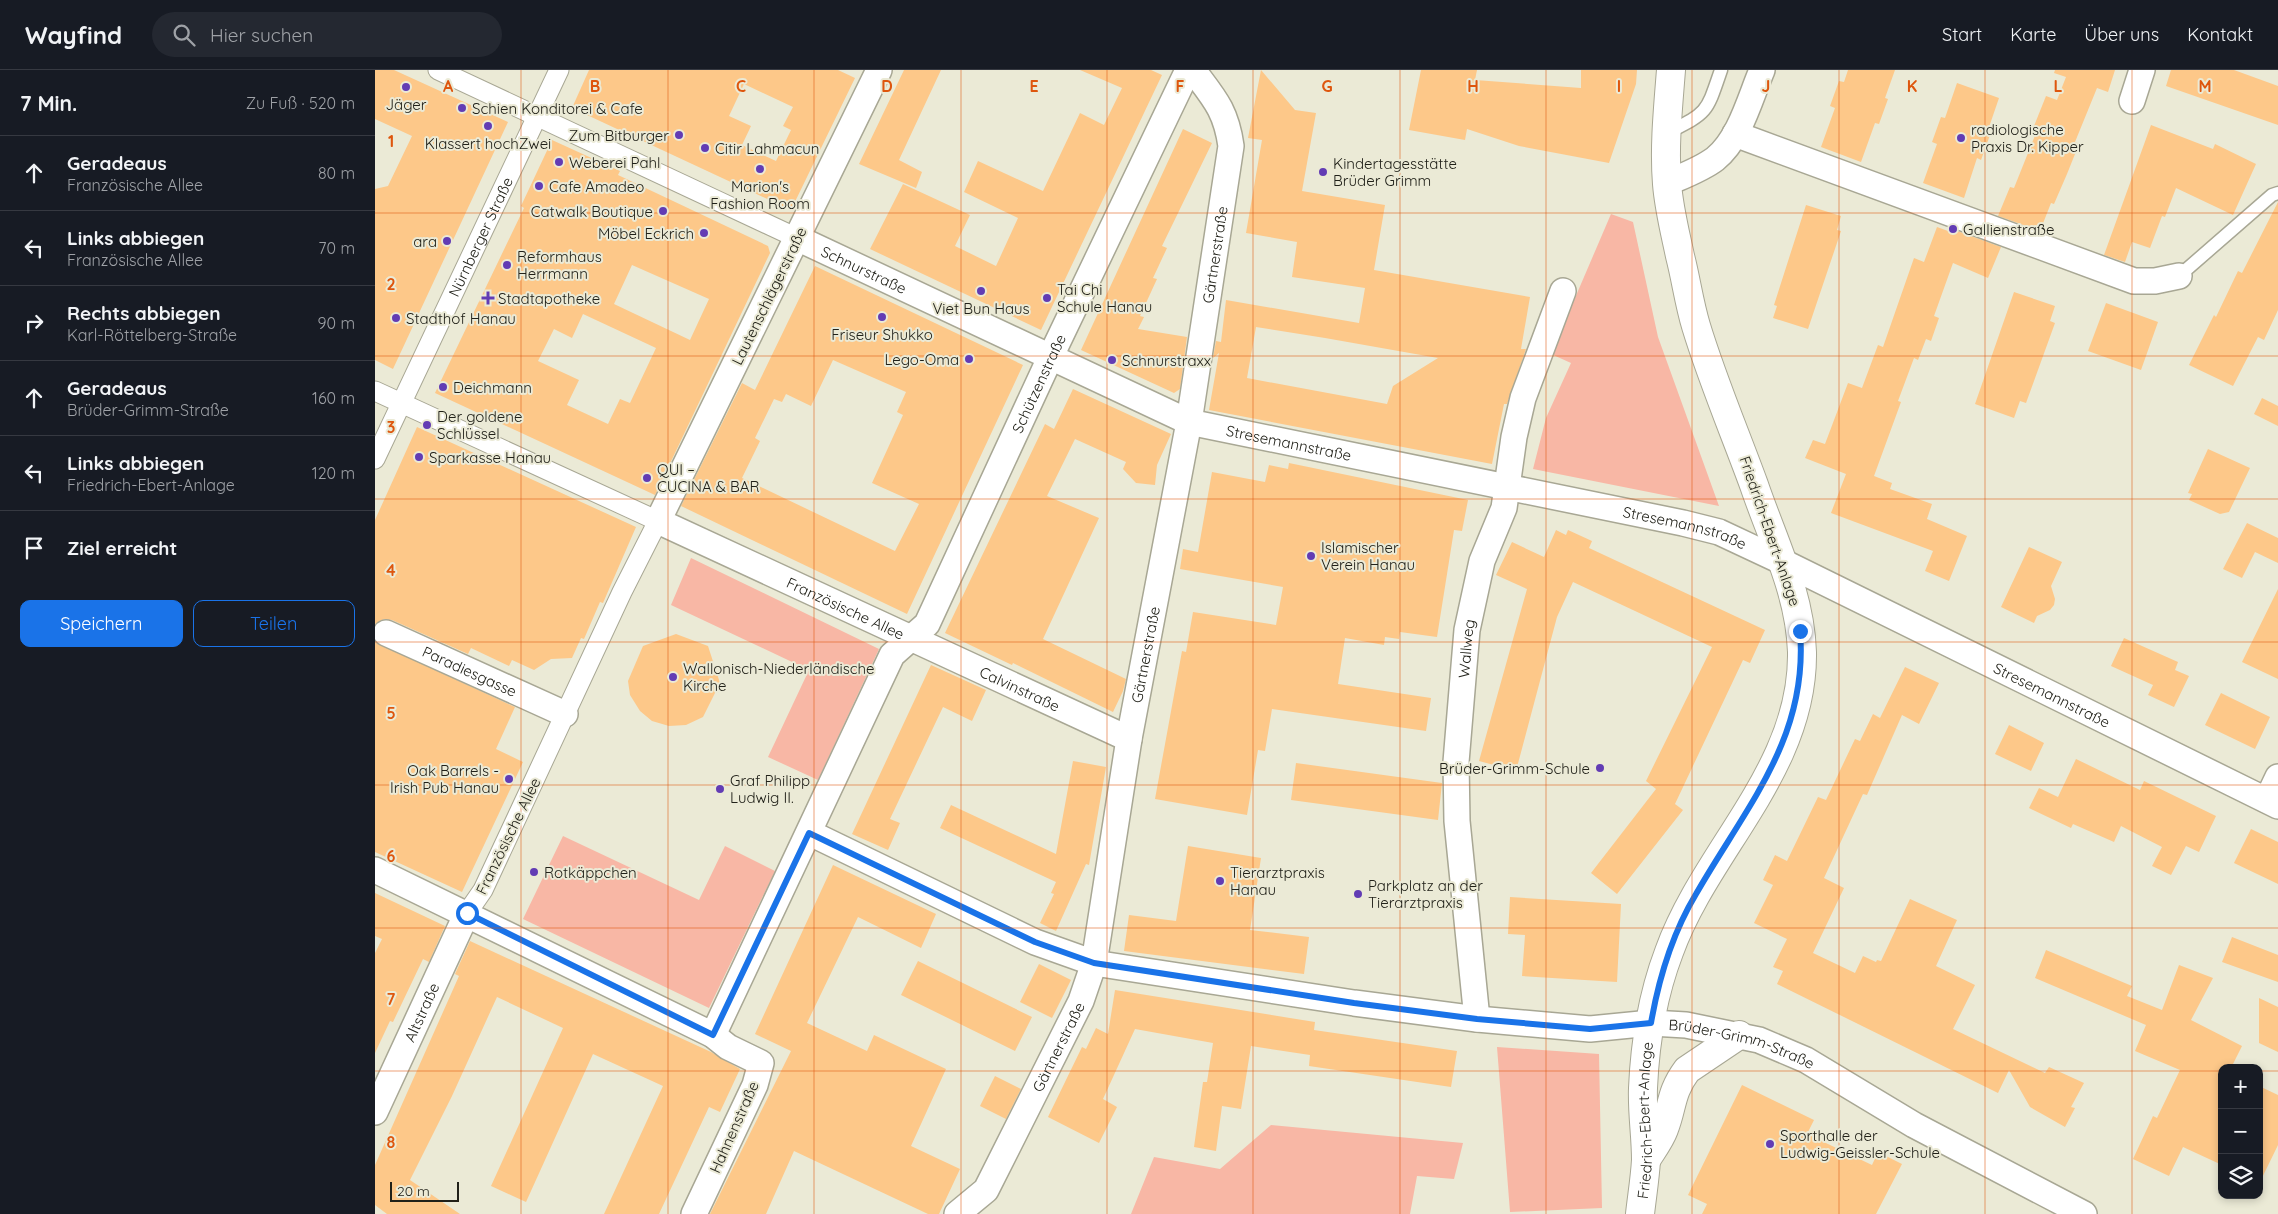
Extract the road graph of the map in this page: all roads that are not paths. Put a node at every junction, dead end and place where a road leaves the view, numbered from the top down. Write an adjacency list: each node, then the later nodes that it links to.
1 (438, 70): 11 (street, Schnurstraße)
2 (559, 70): 11 (street, Nürnberger Straße)
3 (879, 70): 16 (street, Lautenschlägerstraße)
4 (1188, 70): 19 (street, Schützenstraße)
5 (1193, 70): 22 (street, Gärtnerstraße)
6 (1671, 70): 12 (main road, Friedrich-Ebert-Anlage)
7 (1721, 70): 12 (lane)
8 (1763, 70): 13 (street)
9 (2142, 70): 10 (street)
10 (2132, 101)
11 (537, 117): 16 (street, Schnurstraße); 21 (street, Nürnberger Straße)
12 (1667, 133): 14 (main road, Friedrich-Ebert-Anlage)
13 (1735, 134): 14 (street); 17 (street)
14 (1667, 183): 26 (main road, Friedrich-Ebert-Anlage)
15 (2278, 193): 17 (lane)
16 (797, 238): 19 (street, Schnurstraße); 25 (street, Lautenschlägerstraße)
17 (2179, 276)
18 (1563, 291): 24 (street, Wallweg)
19 (1050, 358): 22 (street, Schnurstraße); 28 (street, Schützenstraße)
20 (375, 391): 21 (street)
21 (401, 404): 23 (street, Nürnberger Straße); 25 (street)
22 (1189, 422): 24 (street, Stresemannstraße); 30 (street, Gärtnerstraße)
23 (375, 459)
24 (1507, 487): 26 (street, Stresemannstraße); 37 (street, Wallweg)
25 (658, 521): 28 (street, Französische Allee); 29 (street, Französische Allee)
26 (1783, 562): 32 (street, Stresemannstraße); 38 (main road, Friedrich-Ebert-Anlage)
27 (381, 630): 29 (street, Paradiesgasse)
28 (911, 639): 30 (street, Calvinstraße); 33 (street, Französische Allee)
29 (565, 714): 35 (street, Französische Allee)
30 (1129, 740): 36 (street, Gärtnerstraße)
31 (2278, 777): 32 (street)
32 (2272, 803)
33 (809, 833): 36 (street, Brüder-Grimm-Straße); 39 (street, Französische Allee)
34 (375, 870): 35 (street)
35 (467, 913): 39 (street); 41 (street, Altstraße)
36 (1094, 963): 37 (street, Brüder-Grimm-Straße); 44 (street, Gärtnerstraße)
37 (1477, 1019): 38 (street, Brüder-Grimm-Straße)
38 (1651, 1023): 40 (street, Brüder-Grimm-Straße); 42 (main road, Friedrich-Ebert-Anlage)
39 (713, 1035): 43 (street, Hahnenstraße)
40 (1739, 1035): 42 (main road); 46 (street, Brüder-Grimm-Straße)
41 (375, 1112)
42 (1646, 1160): 45 (main road, Friedrich-Ebert-Anlage)
43 (694, 1214)
44 (957, 1214)
45 (1640, 1214)
46 (2084, 1214)

